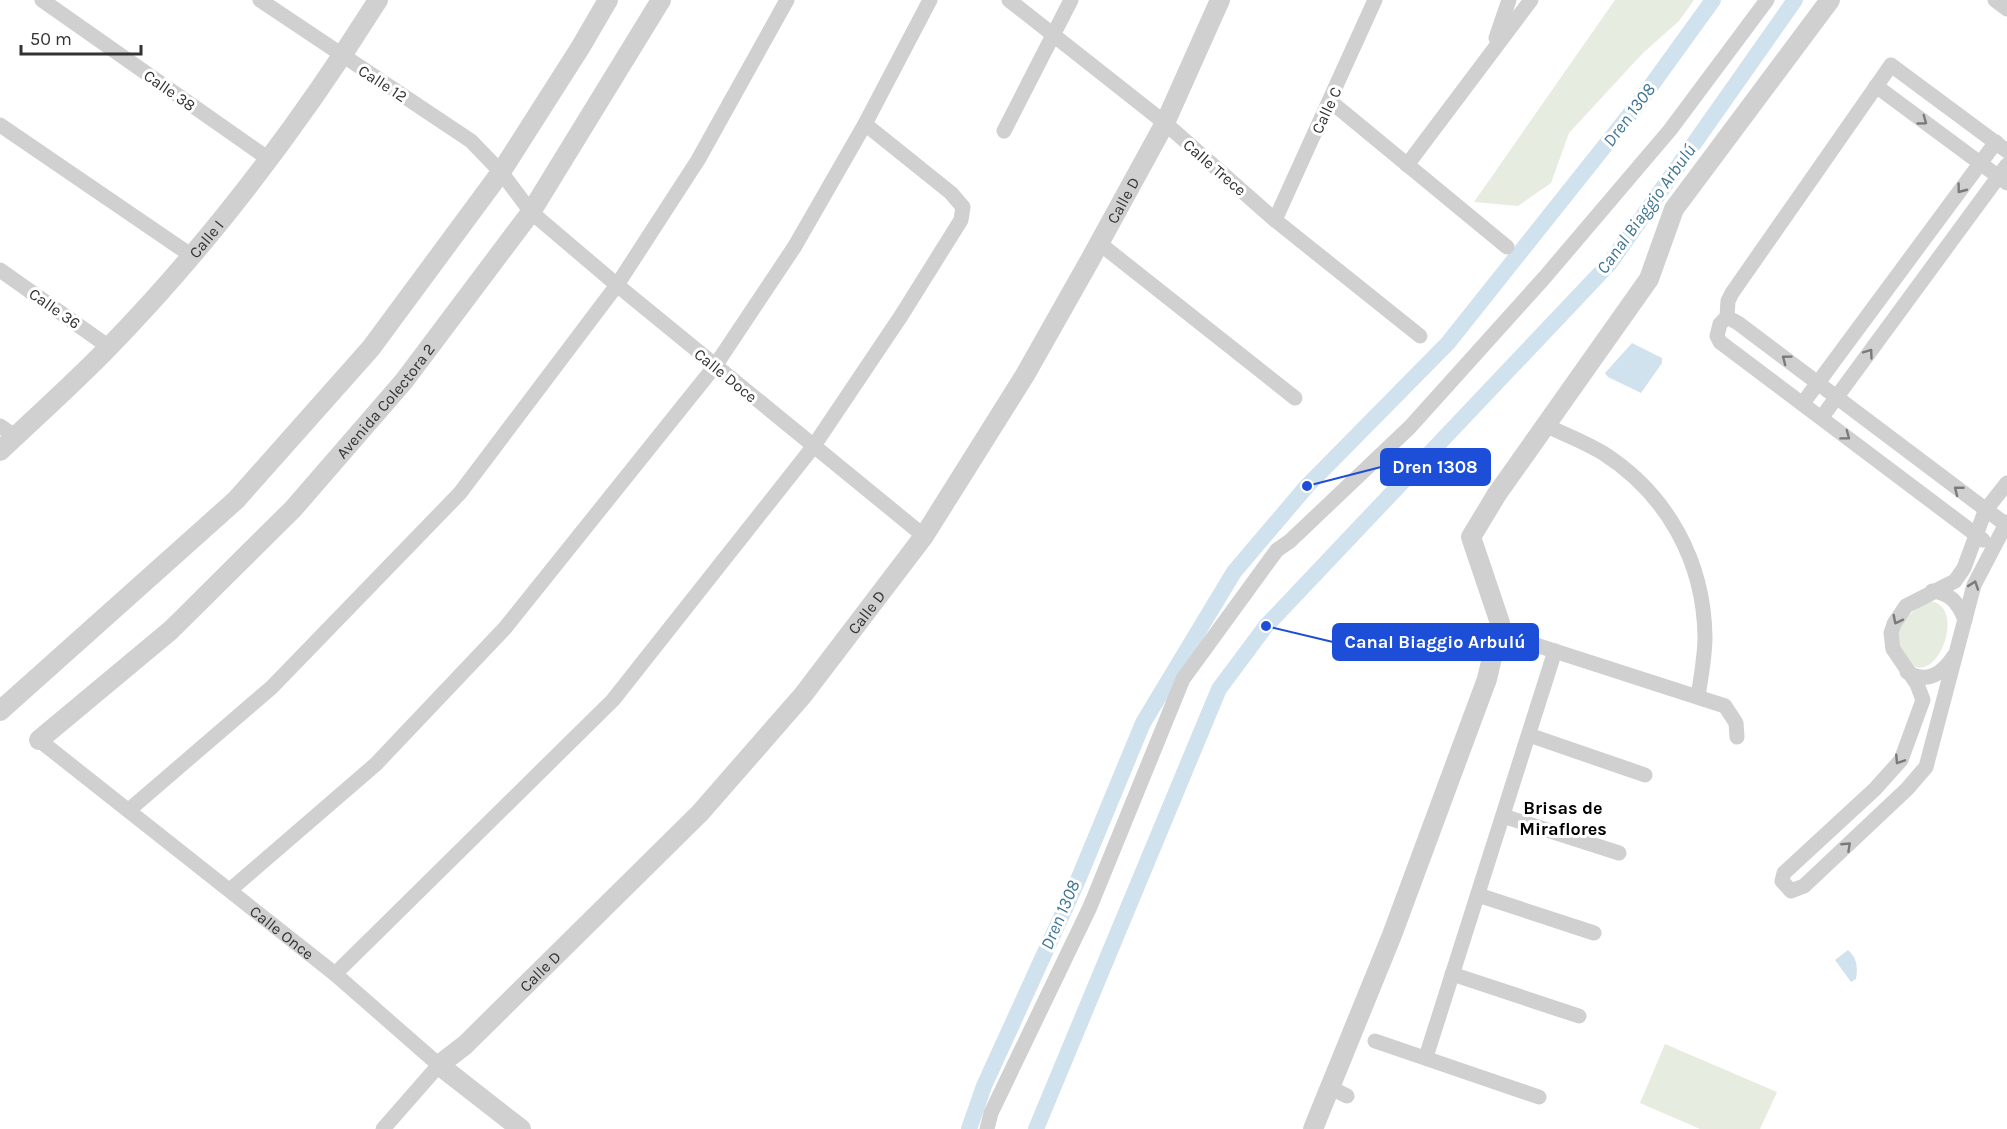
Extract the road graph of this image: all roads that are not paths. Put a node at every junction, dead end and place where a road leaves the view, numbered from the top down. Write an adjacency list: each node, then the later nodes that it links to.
1 (42, 0): 28 (street, Calle 38)
2 (260, 0): 20 (street, Calle 12)
3 (378, 0): 20 (street, Calle I)
4 (608, 0): 31 (street)
5 (661, 0): 33 (street, Avenida Colectora 2)
6 (788, 0): 39 (street)
7 (930, 0): 24 (street)
8 (1009, 0): 18 (street, Calle Trece)
9 (1071, 0): 18 (street)
10 (1220, 0): 23 (street, Calle D)
11 (1375, 0): 22 (street, Calle C)
12 (1509, 0): 19 (street)
13 (1531, 0): 19 (street)
14 (1767, 0): 86 (street)
15 (1830, 0): 49 (street)
16 (1995, 0): 17 (street)
17 (2007, 9)
18 (1054, 34): 23 (street, Calle Trece); 26 (street)
19 (1492, 49): 30 (street)
20 (343, 57): 28 (street, Calle I); 31 (street, Calle 12)
21 (1876, 86): 27 (street); 29 (street, one-way to 29); 40 (street)
22 (1330, 101): 30 (street); 34 (street, Calle C)
23 (1165, 123): 34 (street, Calle Trece); 35 (street, Calle D)
24 (865, 124): 43 (street); 51 (street)
25 (0, 125): 37 (street)
26 (1004, 131)
27 (2002, 147): 29 (street)
28 (270, 160): 37 (street, Calle I)
29 (1980, 163): 32 (street); 44 (street, one-way to 44)
30 (1407, 165): 36 (street)
31 (501, 172): 33 (street, Calle 12); 66 (street)
32 (2004, 175): 45 (street, one-way to 32)
33 (531, 212): 39 (street, Calle Doce); 69 (street, Avenida Colectora 2)
34 (1275, 220): 41 (street, Calle Trece)
35 (1099, 243): 46 (street); 57 (street, Calle D)
36 (1507, 247)
37 (192, 256): 42 (street, Calle I)
38 (0, 270): 42 (street, Calle 36)
39 (616, 285): 43 (street, Calle Doce); 71 (street)
40 (1727, 317): 44 (street, one-way to 40); 47 (street)
41 (1420, 336)
42 (109, 346): 50 (street, Calle I)
43 (715, 366): 51 (street, Calle Doce); 74 (street)
44 (1818, 382): 45 (street); 47 (street)
45 (1837, 396): 48 (street); 54 (street, one-way to 45)
46 (1295, 398)
47 (1803, 403): 48 (street)
48 (1822, 417): 56 (street, one-way to 56)
49 (1545, 425): 65 (street); 87 (street)
50 (8, 431): 52 (street, Calle I)
51 (813, 447): 57 (street, Calle Doce); 77 (street)
52 (0, 451)
53 (2007, 483): 54 (street)
54 (1985, 511): 55 (street); 56 (street)
55 (2006, 523): 58 (street)
56 (1976, 535): 58 (street); 59 (street)
57 (924, 536): 82 (street, Calle D)
58 (1992, 547): 60 (street, one-way to 58)
59 (1932, 591): 60 (street); 64 (street, one-way to 64)
60 (1965, 620): 62 (street)
61 (1511, 637): 63 (street)
62 (1958, 647): 64 (street); 64 (street, one-way to 62)
63 (1555, 651): 65 (street); 67 (street)
64 (1907, 672)
65 (1698, 696): 68 (street)
66 (1, 709)
67 (1529, 735): 70 (street); 72 (street)
68 (1737, 737)
69 (39, 740): 71 (street, Calle Once)
70 (1645, 775)
71 (129, 810): 74 (street, Calle Once)
72 (1503, 816): 73 (street); 75 (street)
73 (1618, 853)
74 (230, 890): 77 (street, Calle Once)
75 (1478, 895): 76 (street); 78 (street)
76 (1594, 933)
77 (335, 974): 82 (street, Calle Once)
78 (1452, 975): 79 (street); 81 (street)
79 (1579, 1016)
80 (1375, 1041): 81 (street)
81 (1426, 1057): 83 (street)
82 (439, 1065): 84 (street, Calle D); 85 (street, Calle Once)
83 (1539, 1097)
84 (383, 1129)
85 (521, 1129)
86 (987, 1129)
87 (1313, 1129)

